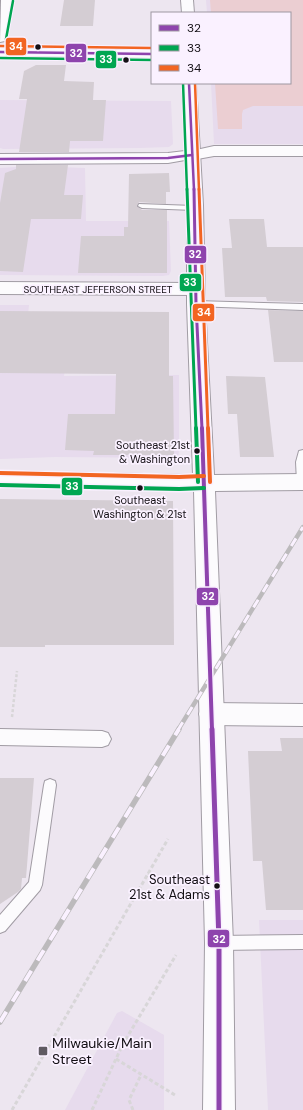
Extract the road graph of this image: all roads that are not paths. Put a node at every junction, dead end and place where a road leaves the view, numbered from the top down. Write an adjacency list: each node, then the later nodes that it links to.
1 (7, 0): 4 (street)
2 (187, 0): 3 (street)
3 (188, 12)
4 (0, 38)
5 (0, 52): 6 (street)
6 (151, 54)
7 (189, 84): 9 (street)
8 (303, 151): 9 (street)
9 (192, 154): 10 (street); 12 (street)
10 (0, 159)
11 (142, 206): 12 (lane)
12 (194, 208): 14 (street)
13 (0, 288): 14 (street, SOUTHEAST JEFFERSON STREET)
14 (196, 296): 15 (lane); 18 (street)
15 (303, 306)
16 (303, 454): 19 (lane)
17 (0, 479): 18 (street)
18 (204, 482): 19 (street); 20 (street)
19 (303, 482)
20 (211, 714): 21 (street); 27 (street)
21 (303, 715)
22 (5, 737): 23 (street)
23 (102, 740)
24 (50, 785): 25 (lane)
25 (0, 926)
26 (303, 942): 27 (lane)
27 (219, 943): 28 (street)
28 (219, 1110)

